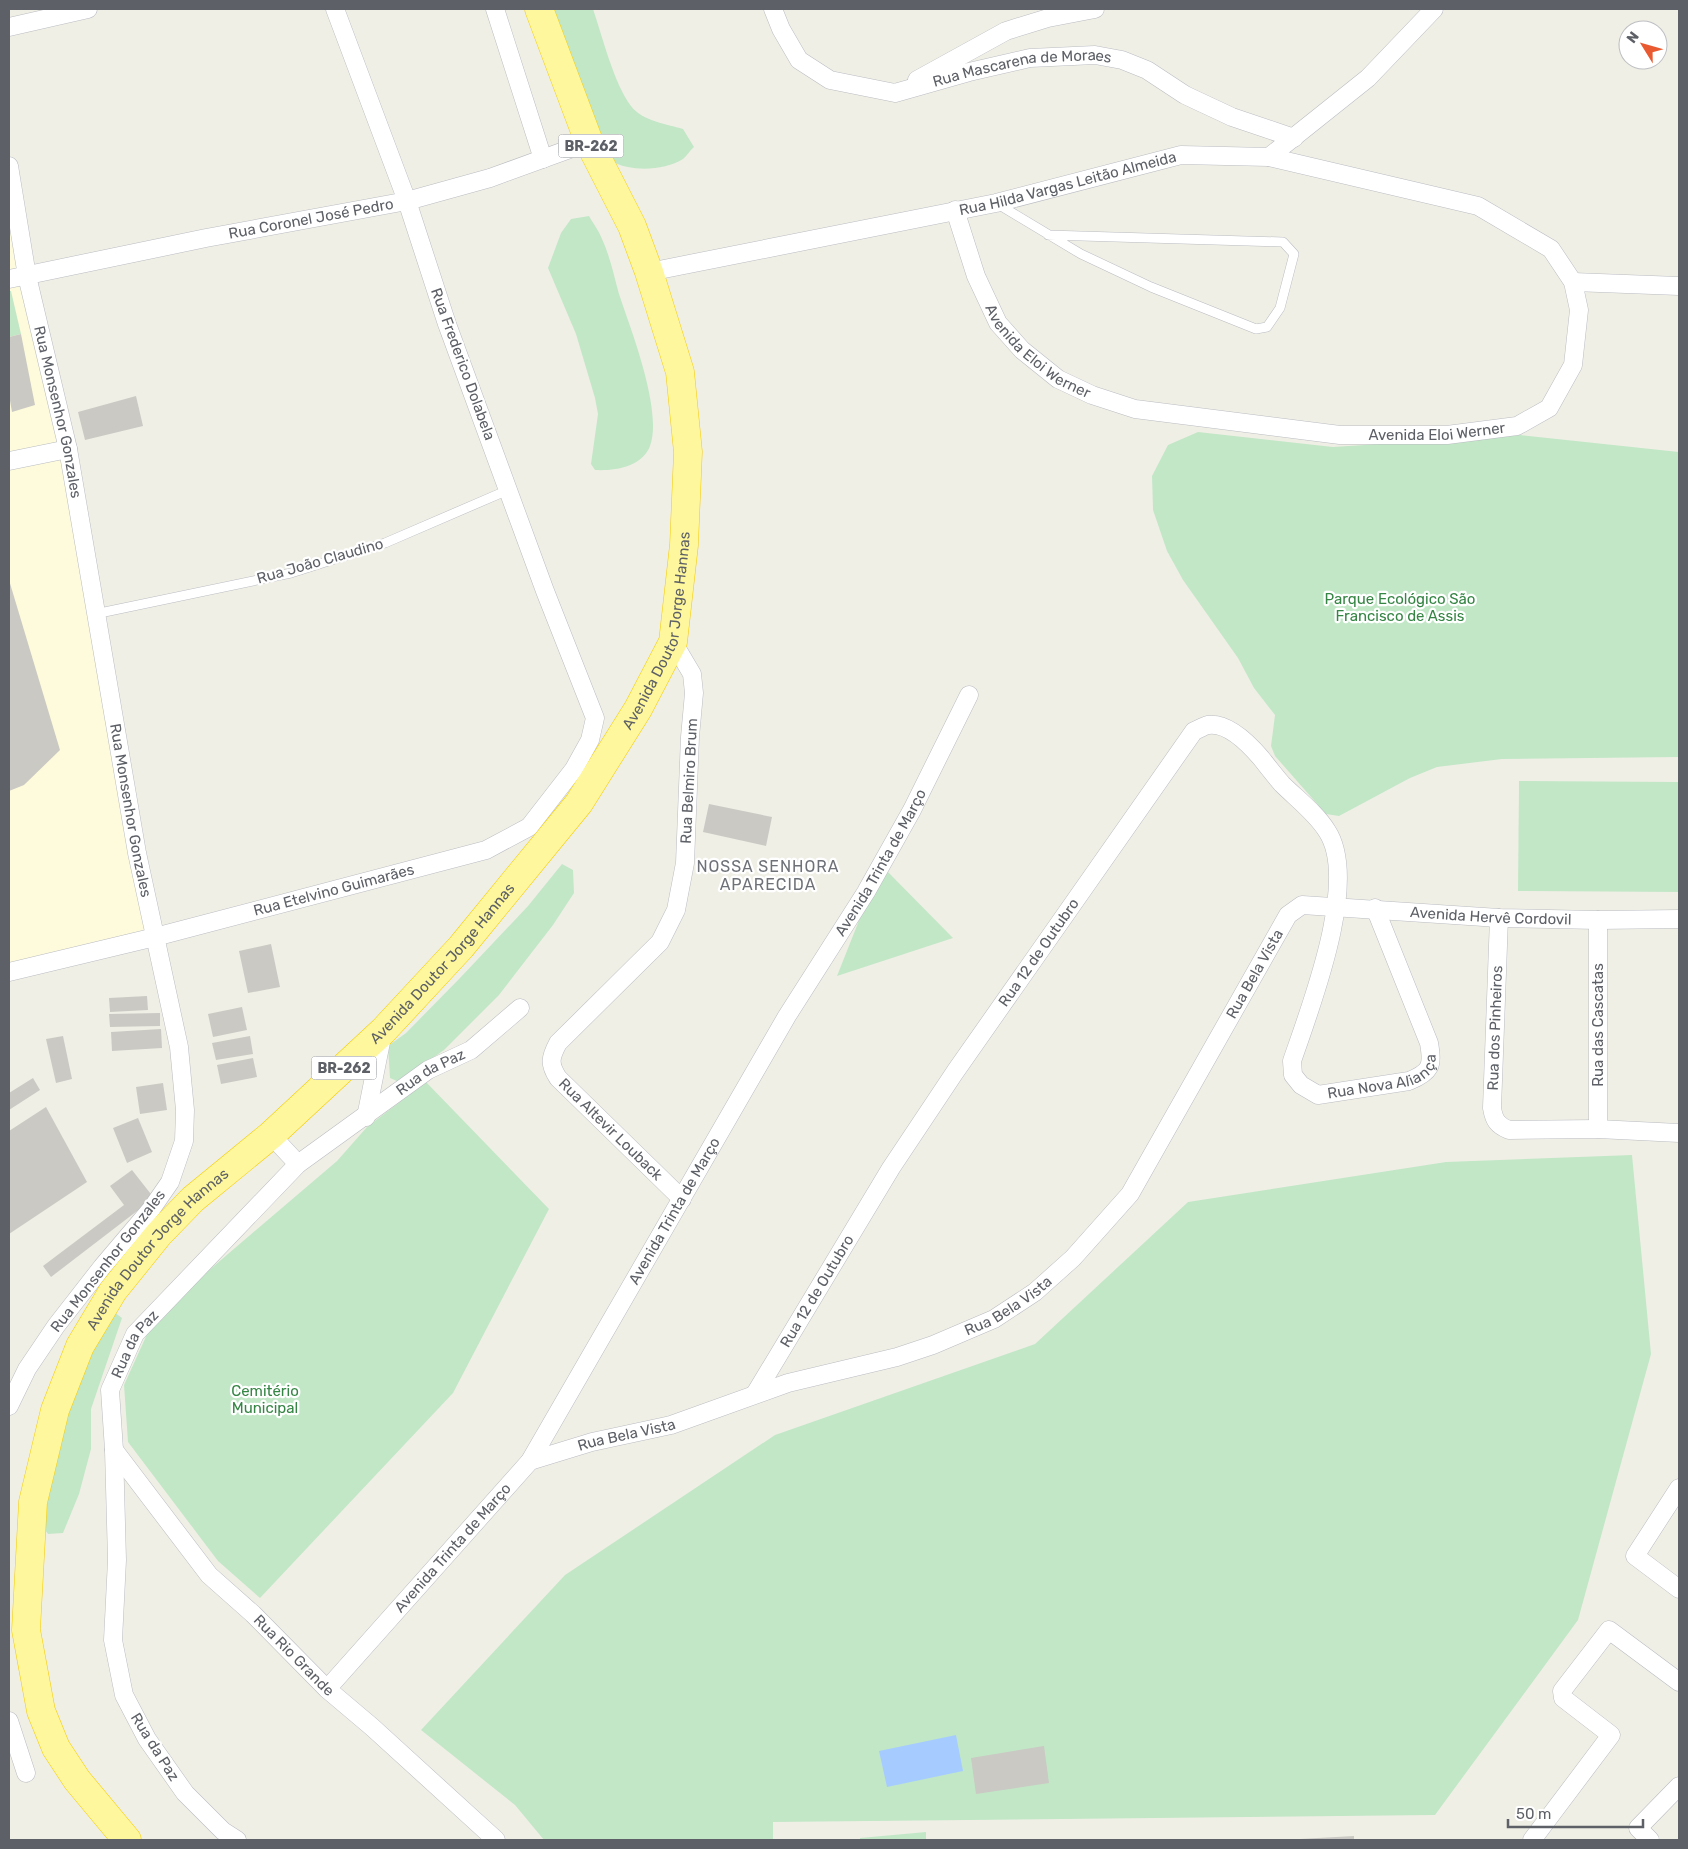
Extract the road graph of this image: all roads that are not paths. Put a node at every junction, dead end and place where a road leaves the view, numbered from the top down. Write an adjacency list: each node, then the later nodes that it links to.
1 (88, 9): 8 (street)
2 (335, 9): 15 (street, Rua Frederico Dolabela)
3 (495, 9): 13 (street)
4 (539, 9): 11 (highway, Avenida Doutor Jorge Hannas / BR-262)
5 (774, 9): 9 (street, Rua Mascarena de Moraes)
6 (1095, 9): 9 (street)
7 (1434, 9): 10 (street)
8 (9, 27)
9 (895, 93): 10 (street, Rua Mascarena de Moraes)
10 (1294, 138): 12 (street)
11 (589, 142): 13 (street, Rua Coronel José Pedro); 19 (highway, Avenida Doutor Jorge Hannas / BR-262)
12 (1269, 157): 16 (street, Rua Hilda Vargas Leitão Almeida); 22 (street, Avenida Eloi Werner)
13 (543, 159): 15 (street, Rua Coronel José Pedro)
14 (9, 166): 20 (street, Rua Monsenhor Gonzales)
15 (407, 201): 20 (street, Rua Coronel José Pedro); 26 (street, Rua Frederico Dolabela)
16 (996, 203): 17 (street, Rua Hilda Vargas Leitão Almeida); 18 (lane)
17 (955, 210): 19 (street, Rua Hilda Vargas Leitão Almeida); 22 (street, Avenida Eloi Werner)
18 (1048, 235): 18 (lane)
19 (649, 272): 28 (highway, Avenida Doutor Jorge Hannas / BR-262)
20 (27, 276): 21 (street, Rua Coronel José Pedro); 24 (street, Rua Monsenhor Gonzales)
21 (9, 279)
22 (1573, 282): 23 (street)
23 (1679, 286)
24 (68, 449): 25 (street); 27 (street, Rua Monsenhor Gonzales)
25 (9, 461)
26 (508, 490): 27 (lane, Rua João Claudino); 30 (street, Rua Frederico Dolabela)
27 (95, 614): 37 (street, Rua Monsenhor Gonzales)
28 (673, 642): 40 (highway, Avenida Doutor Jorge Hannas / BR-262); 41 (street, Rua Belmiro Brum)
29 (969, 695): 47 (street, Avenida Trinta de Março)
30 (595, 718): 37 (street, Rua Etelvino Guimarães)
31 (1302, 905): 32 (street, Avenida Hervê Cordovil); 50 (street, Rua Bela Vista)
32 (1337, 906): 33 (street, Avenida Hervê Cordovil); 33 (street, Rua Nova Aliança); 50 (street, Rua 12 de Outubro)
33 (1375, 908): 34 (street, Avenida Hervê Cordovil)
34 (1499, 918): 36 (street, Avenida Hervê Cordovil); 43 (street, Rua dos Pinheiros)
35 (1679, 919): 36 (street, Avenida Hervê Cordovil)
36 (1598, 920): 43 (street, Rua das Cascatas)
37 (155, 937): 38 (street, Rua Etelvino Guimarães); 48 (street, Rua Monsenhor Gonzales)
38 (9, 972)
39 (520, 1008): 42 (street, Rua da Paz)
40 (384, 1031): 42 (street); 45 (highway, Avenida Doutor Jorge Hannas / BR-262)
41 (551, 1055): 47 (street, Rua Altevir Louback)
42 (366, 1117): 46 (street, Rua da Paz)
43 (1598, 1129): 44 (street)
44 (1679, 1133)
45 (271, 1134): 46 (street); 49 (highway, Avenida Doutor Jorge Hannas / BR-262)
46 (298, 1164): 52 (street, Rua da Paz)
47 (682, 1199): 53 (street, Avenida Trinta de Março)
48 (102, 1267): 49 (street); 51 (street, Rua Monsenhor Gonzales)
49 (113, 1291): 61 (highway, Avenida Doutor Jorge Hannas / BR-262)
50 (755, 1394): 53 (street, Rua Bela Vista)
51 (9, 1406)
52 (114, 1450): 57 (street, Rua Rio Grande); 62 (street, Rua da Paz)
53 (530, 1461): 57 (street, Avenida Trinta de Março)
54 (1679, 1489): 55 (street)
55 (1679, 1590)
56 (1679, 1682): 64 (street)
57 (327, 1689): 63 (street, Rua Rio Grande)
58 (9, 1721): 59 (street)
59 (26, 1773)
60 (1679, 1786): 65 (street)
61 (127, 1840)
62 (237, 1840)
63 (496, 1840)
64 (1532, 1840)
65 (1650, 1840)

